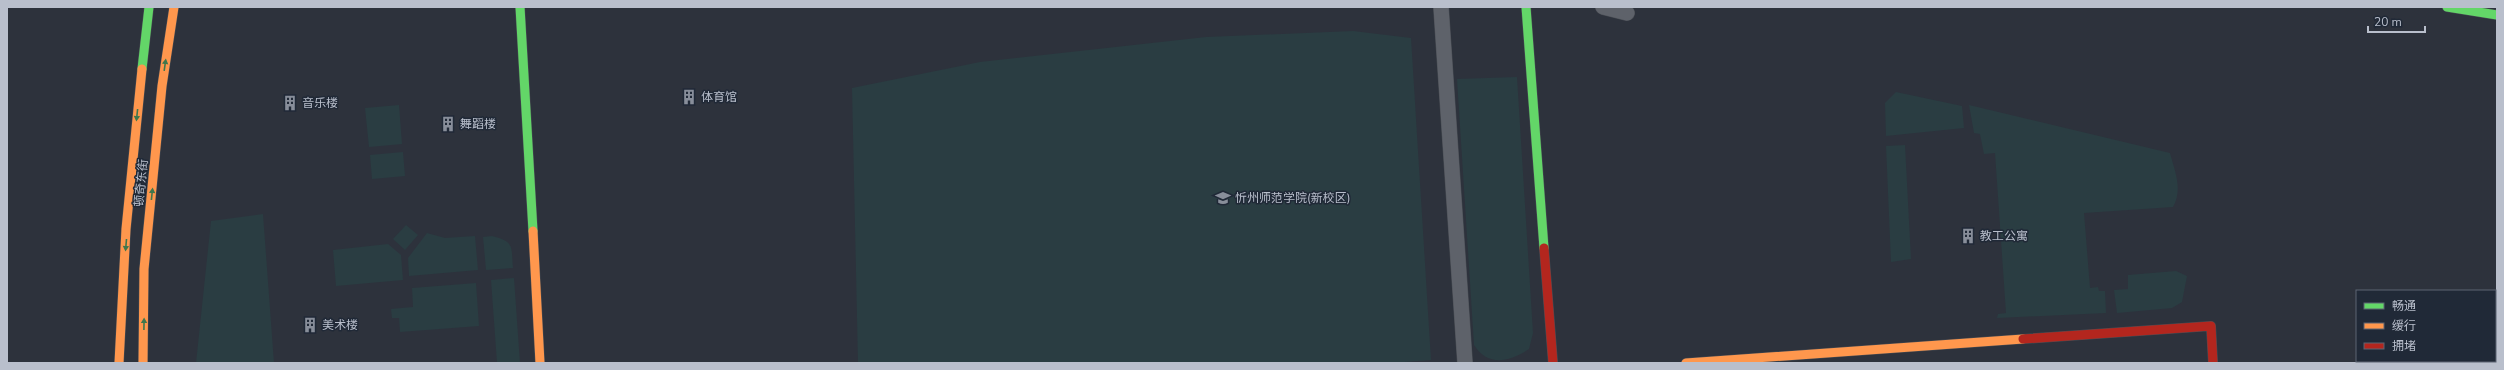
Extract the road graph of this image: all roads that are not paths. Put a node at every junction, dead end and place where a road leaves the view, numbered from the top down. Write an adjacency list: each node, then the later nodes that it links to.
1 (149, 7): 10 (street, 顿奇东街, one-way to 10)
2 (174, 7): 11 (street, 顿奇东街, one-way to 2)
3 (520, 7): 12 (street)
4 (1442, 7): 13 (street)
5 (1526, 7): 14 (street)
6 (1603, 7): 8 (street)
7 (2447, 7): 9 (street)
8 (1627, 13)
9 (2497, 15)
10 (119, 363)
11 (143, 363)
12 (540, 363)
13 (1465, 363)
14 (1553, 363)
15 (1686, 363): 16 (street)
16 (2213, 363)

